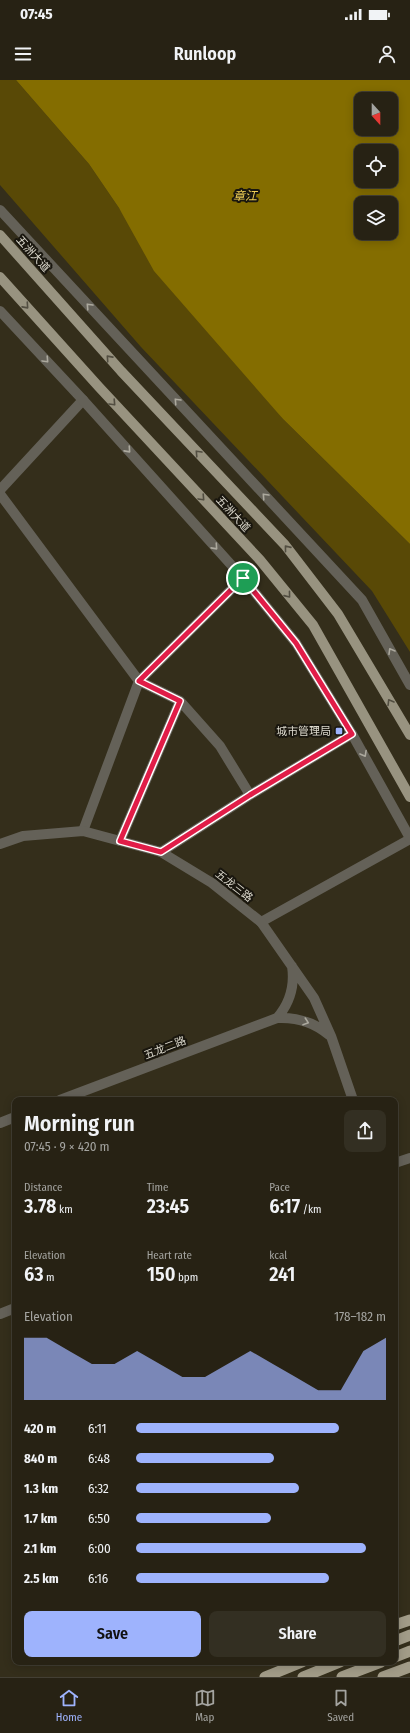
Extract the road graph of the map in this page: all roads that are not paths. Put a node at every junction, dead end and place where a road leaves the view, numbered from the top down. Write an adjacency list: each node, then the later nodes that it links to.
1 (0, 210): 10 (street, one-way to 1)
2 (0, 235): 13 (main road, 五洲大道, one-way to 2)
3 (0, 277): 15 (main road, 五洲大道, one-way to 15)
4 (0, 311): 5 (street, one-way to 5)
5 (83, 400): 6 (street); 8 (street, one-way to 8)
6 (0, 490)
7 (0, 494): 9 (street)
8 (243, 578): 9 (street); 12 (street)
9 (139, 681): 11 (street); 16 (street)
10 (410, 685)
11 (180, 701): 14 (street); 18 (street)
12 (352, 734): 14 (street); 17 (street, one-way to 17)
13 (410, 735)
14 (250, 795): 20 (street)
15 (410, 797)
16 (83, 831): 18 (street, 五龙三路); 19 (street, 五龙三路)
17 (410, 839): 21 (street)
18 (120, 841): 20 (street, 五龙三路)
19 (0, 844)
20 (161, 852): 21 (street, 五龙三路)
21 (260, 922): 22 (street, 五龙三路)
22 (292, 964): 23 (street); 24 (street, 五龙三路)
23 (277, 1018): 24 (street, one-way to 24); 25 (street, 五龙二路)
24 (331, 1036): 26 (street, 五龙三路)
25 (68, 1097)
26 (352, 1097)
27 (12, 1118): 28 (street)
28 (0, 1123)
29 (410, 1158): 30 (street)
30 (398, 1163)
31 (12, 1309): 32 (street)
32 (0, 1314)
33 (410, 1620): 34 (highway)
34 (398, 1625)
35 (410, 1635): 36 (highway)
36 (398, 1640)
37 (410, 1651): 38 (highway)
38 (398, 1656)
39 (295, 1665): 43 (highway)
40 (333, 1665): 44 (highway)
41 (373, 1665): 45 (highway)
42 (410, 1667): 46 (highway)
43 (265, 1677)
44 (303, 1677)
45 (342, 1677)
46 (384, 1677)

